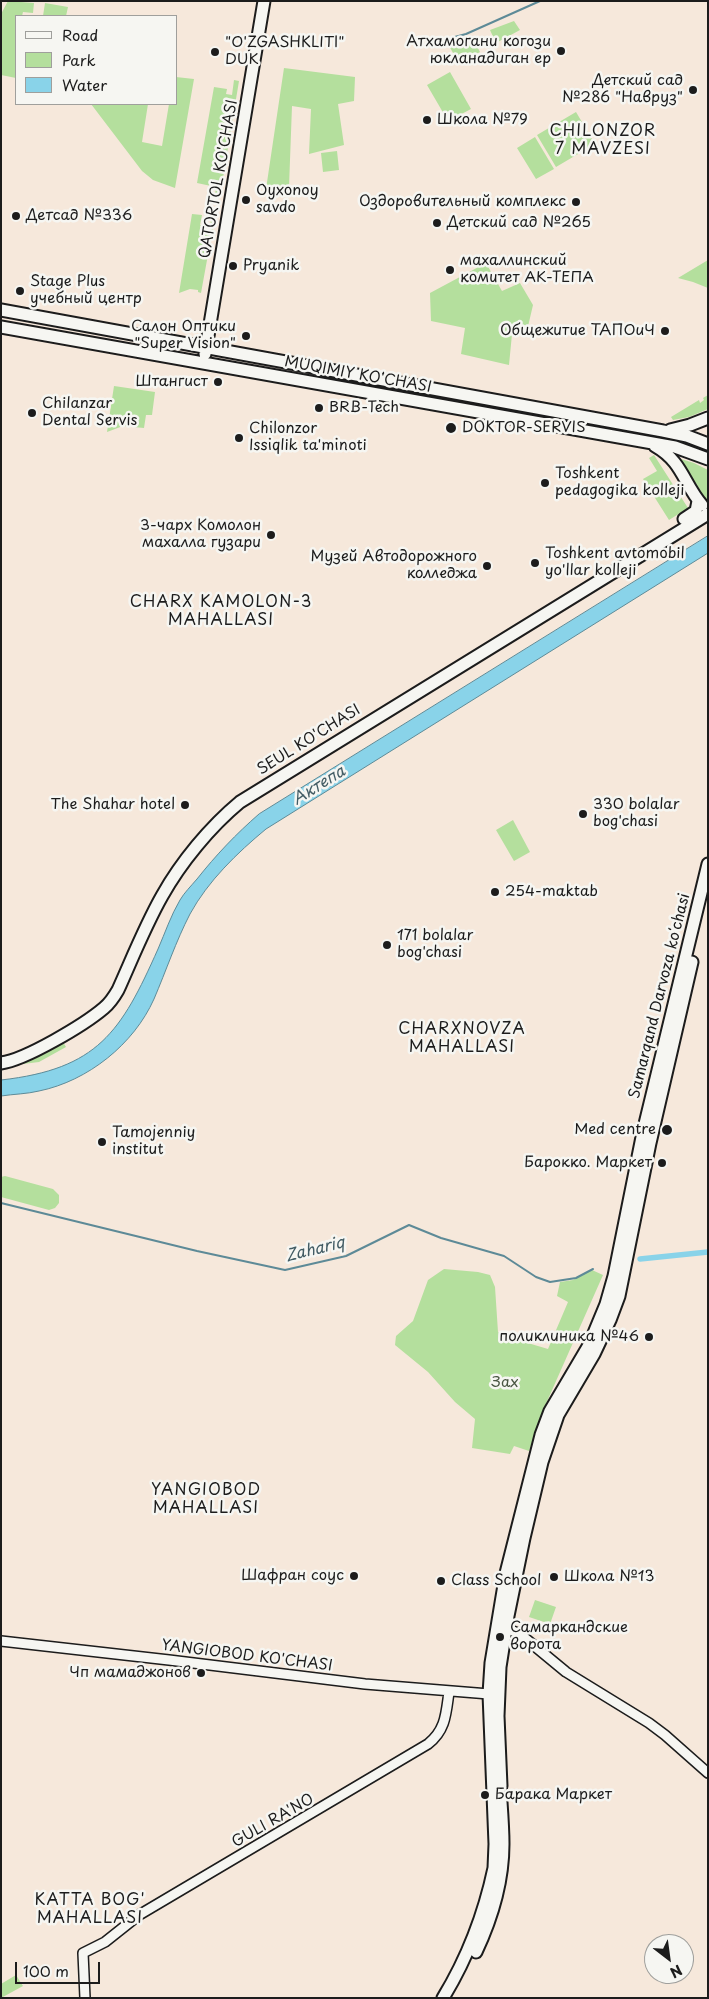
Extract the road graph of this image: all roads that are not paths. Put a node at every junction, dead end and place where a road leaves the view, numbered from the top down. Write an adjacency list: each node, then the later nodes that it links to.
1 (257, 1): 3 (main road, QATORTOL KO'CHASI)
2 (264, 1): 3 (main road, QATORTOL KO'CHASI)
3 (257, 24): 8 (main road, QATORTOL KO'CHASI)
4 (1, 310): 5 (main road, MUQIMIY KO'CHASI)
5 (88, 326): 7 (main road); 8 (main road, MUQIMIY KO'CHASI)
6 (1, 327): 7 (main road, MUQIMIY KO'CHASI)
7 (85, 342): 9 (main road, MUQIMIY KO'CHASI)
8 (202, 346): 9 (main road, QATORTOL KO'CHASI); 10 (main road, MUQIMIY KO'CHASI)
9 (199, 362): 11 (main road, MUQIMIY KO'CHASI)
10 (319, 368): 11 (main road); 12 (main road, MUQIMIY KO'CHASI)
11 (316, 383): 13 (main road, MUQIMIY KO'CHASI)
12 (460, 394): 13 (main road); 15 (main road, MUQIMIY KO'CHASI)
13 (456, 408): 16 (main road, MUQIMIY KO'CHASI)
14 (708, 418): 15 (main road)
15 (663, 431): 17 (main road, MUQIMIY KO'CHASI)
16 (644, 442): 18 (main road, MUQIMIY KO'CHASI); 19 (main road)
17 (708, 444)
18 (708, 459)
19 (698, 500): 20 (main road); 24 (main road, SEUL KO'CHASI)
20 (708, 509)
21 (708, 514): 25 (main road, SEUL KO'CHASI)
22 (708, 864): 26 (main road, Samarqand Darvoza koʻchasi)
23 (708, 895): 26 (main road, Samarqand Darvoza koʻchasi)
24 (1, 1057)
25 (1, 1063)
26 (622, 1261): 27 (main road, Samarqand Darvoza koʻchasi)
27 (501, 1626): 30 (main road, Samarqand Darvoza koʻchasi); 31 (street); 34 (main road, Samarqand Darvoza koʻchasi)
28 (1, 1641): 29 (street, YANGIOBOD KO'CHASI)
29 (449, 1692): 30 (street, YANGIOBOD KO'CHASI); 32 (street, GULI RA'NO)
30 (490, 1694): 33 (main road, Samarqand Darvoza koʻchasi)
31 (708, 1773)
32 (85, 1998)
33 (443, 1998)
34 (452, 1998)

